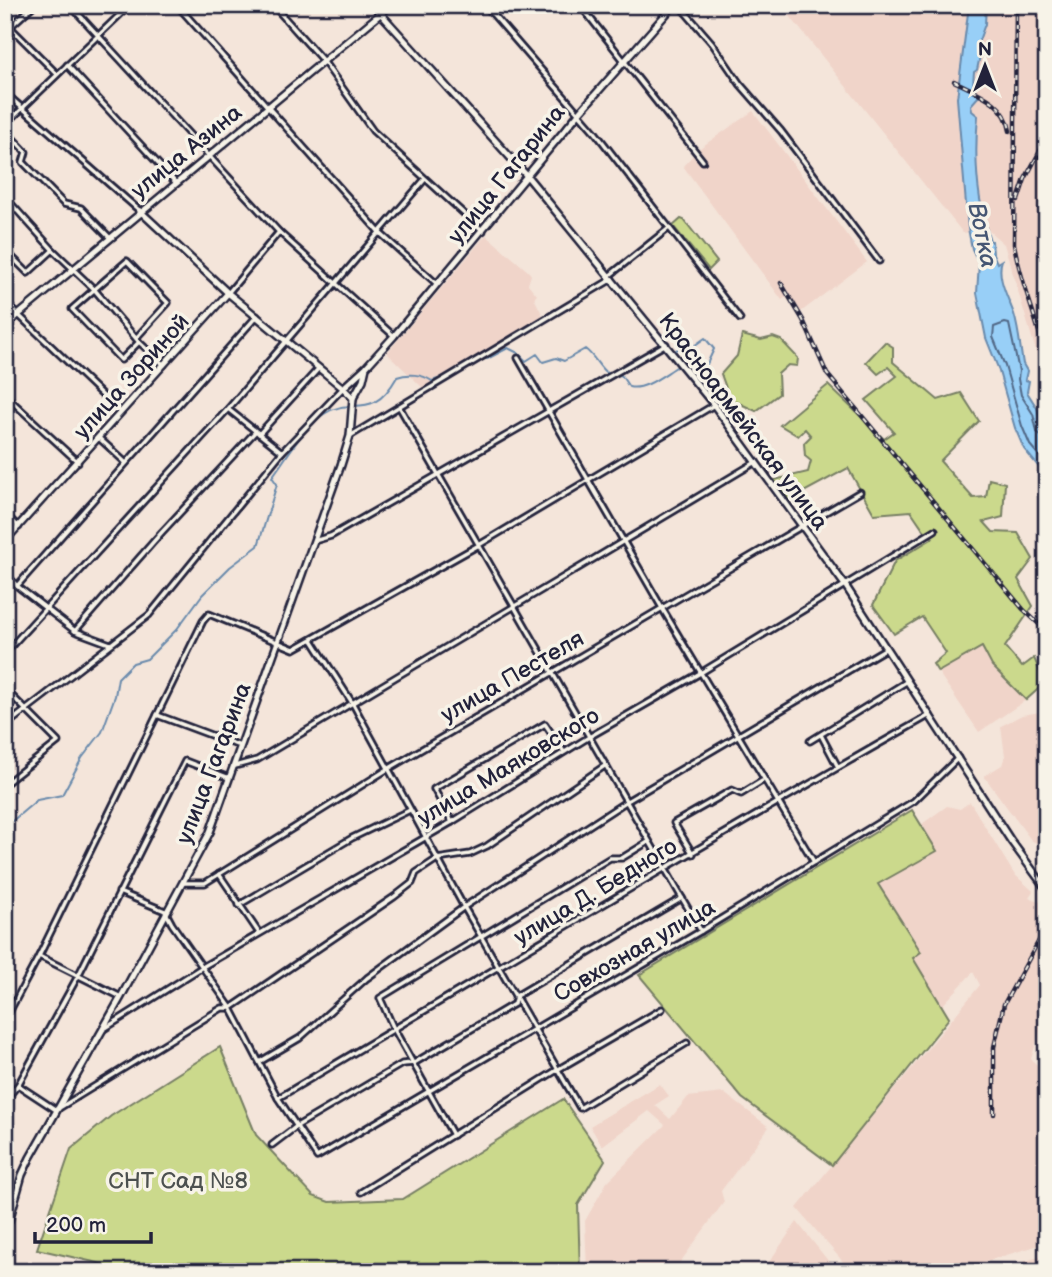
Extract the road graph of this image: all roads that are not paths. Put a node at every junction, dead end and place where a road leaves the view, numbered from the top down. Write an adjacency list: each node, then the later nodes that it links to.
1 (34, 5): 13 (street)
2 (69, 5): 14 (street)
3 (177, 5): 20 (street)
4 (273, 5): 16 (street)
5 (373, 5): 11 (main road, Красноармейская улица)
6 (391, 5): 11 (main road, улица Азина)
7 (485, 5): 22 (street)
8 (580, 5): 15 (street)
9 (676, 5): 15 (main road, улица Гагарина); 38 (street)
10 (126, 6): 14 (street)
11 (381, 14): 16 (main road, улица Азина); 26 (main road, Красноармейская улица)
12 (5, 22): 13 (street)
13 (10, 27): 18 (street)
14 (98, 35): 17 (street); 24 (street)
15 (624, 61): 22 (main road, улица Гагарина); 25 (street)
16 (324, 62): 20 (main road, улица Азина); 27 (street)
17 (67, 65): 18 (street); 28 (street)
18 (57, 74): 21 (street)
19 (5, 93): 21 (street)
20 (269, 107): 24 (main road, улица Азина); 34 (street)
21 (22, 108): 23 (street); 30 (street)
22 (579, 113): 26 (main road, улица Гагарина); 31 (street)
23 (5, 127): 35 (street)
24 (208, 155): 28 (main road, улица Азина); 33 (street)
25 (703, 161)
26 (527, 176): 32 (main road, улица Гагарина); 40 (main road, Красноармейская улица)
27 (425, 179): 32 (street); 34 (street)
28 (176, 183): 30 (main road, улица Азина)
29 (5, 197): 37 (street)
30 (140, 211): 35 (main road, улица Азина); 44 (main road)
31 (669, 228): 40 (street); 48 (street)
32 (483, 231): 42 (main road, улица Гагарина)
33 (279, 232): 41 (street); 44 (street, улица Зориной)
34 (380, 233): 41 (street); 42 (street)
35 (110, 237): 39 (main road, улица Азина)
36 (5, 250): 37 (street)
37 (54, 250): 39 (street)
38 (879, 261)
39 (73, 269): 43 (street); 46 (main road, улица Азина)
40 (611, 277): 53 (main road, Красноармейская улица); 62 (street)
41 (335, 284): 50 (street); 52 (street)
42 (437, 284): 50 (main road, улица Гагарина)
43 (94, 289): 51 (street); 51 (street); 51 (street)
44 (228, 293): 47 (main road); 55 (main road, улица Зориной)
45 (5, 302): 46 (street)
46 (17, 315): 49 (main road, улица Азина); 65 (street)
47 (257, 316): 52 (main road); 72 (street)
48 (740, 319)
49 (5, 326)
50 (394, 336): 56 (main road, улица Гагарина)
51 (138, 340): 55 (street)
52 (287, 341): 57 (main road); 63 (street)
53 (666, 344): 61 (main road, Красноармейская улица); 64 (street)
54 (518, 358): 64 (street)
55 (164, 365): 65 (main road, улица Зориной)
56 (366, 367): 58 (main road); 60 (main road, улица Гагарина)
57 (319, 368): 58 (main road); 66 (street)
58 (343, 388): 60 (main road); 69 (street)
59 (5, 395): 70 (street)
60 (353, 398): 67 (main road, улица Гагарина)
61 (715, 405): 71 (main road, Красноармейская улица); 74 (street)
62 (400, 408): 67 (street); 73 (street)
63 (228, 409): 66 (street); 87 (street)
64 (550, 412): 73 (street); 74 (street)
65 (121, 414): 68 (main road, улица Зориной)
66 (257, 433): 69 (street); 90 (street)
67 (350, 436): 81 (main road, улица Гагарина)
68 (99, 438): 70 (main road, улица Зориной); 72 (street)
69 (282, 452): 93 (street)
70 (78, 462): 78 (main road, улица Зориной)
71 (756, 462): 77 (main road, Красноармейская улица); 82 (street)
72 (126, 463): 86 (street)
73 (439, 475): 81 (street); 83 (street)
74 (590, 480): 82 (street); 83 (street)
75 (860, 492): 77 (street, улица Пестеля)
76 (5, 514): 78 (street)
77 (802, 526): 85 (main road, Красноармейская улица); 89 (street, улица Пестеля)
78 (19, 527): 80 (main road, улица Зориной)
79 (935, 530): 85 (street, улица Маяковского)
80 (5, 541)
81 (314, 541): 92 (main road, улица Гагарина)
82 (625, 541): 88 (street); 89 (street)
83 (479, 545): 88 (street); 91 (street)
84 (5, 573): 86 (street)
85 (845, 585): 94 (main road, Красноармейская улица); 97 (street, улица Маяковского)
86 (17, 586): 87 (street)
87 (45, 608): 90 (street); 95 (street)
88 (515, 608): 96 (street); 100 (street)
89 (662, 608): 96 (street, улица Пестеля); 97 (street)
90 (75, 631): 93 (street)
91 (312, 640): 92 (street); 100 (street)
92 (277, 641): 102 (street); 109 (main road, улица Гагарина)
93 (110, 644): 101 (street)
94 (886, 648): 98 (main road, Красноармейская улица); 106 (street)
95 (5, 653)
96 (553, 672): 107 (street); 115 (street, улица Пестеля)
97 (702, 672): 106 (street); 107 (street, улица Маяковского)
98 (908, 681): 103 (main road, Красноармейская улица); 105 (street)
99 (5, 689): 101 (street)
100 (353, 704): 113 (street); 115 (street)
101 (26, 709): 104 (street); 118 (street)
102 (157, 715): 109 (street); 140 (street)
103 (930, 715): 111 (main road, Красноармейская улица); 114 (street, улица Д. Бедного)
104 (5, 726)
105 (821, 735): 108 (street); 114 (street)
106 (739, 736): 117 (street); 119 (street)
107 (589, 737): 110 (street, улица Маяковского); 112 (street)
108 (810, 741)
109 (241, 746): 113 (main road, улица Гагарина)
110 (564, 752): 122 (street, улица Маяковского); 122 (street)
111 (958, 758): 127 (street, Совхозная улица); 131 (main road, Красноармейская улица)
112 (606, 765): 119 (street); 126 (street)
113 (233, 767): 116 (main road, улица Гагарина)
114 (838, 767): 120 (street, улица Д. Бедного)
115 (387, 769): 121 (street); 129 (street, улица Пестеля)
116 (229, 778): 130 (main road, улица Гагарина); 132 (street)
117 (763, 780): 120 (street); 125 (street)
118 (5, 784)
119 (626, 801): 124 (street); 135 (street)
120 (777, 802): 125 (street, улица Д. Бедного); 127 (street)
121 (410, 810): 123 (street); 134 (street)
122 (452, 822): 123 (street, улица Маяковского)
123 (425, 836): 126 (street); 138 (street, улица Маяковского)
124 (648, 842): 128 (street); 139 (street)
125 (693, 854): 128 (street, улица Д. Бедного)
126 (438, 859): 135 (street); 146 (street)
127 (814, 862): 137 (street, Совхозная улица)
128 (665, 870): 133 (street); 142 (street, улица Д. Бедного)
129 (219, 874): 130 (street, улица Пестеля); 134 (street)
130 (181, 883): 136 (main road, улица Гагарина)
131 (1047, 890)
132 (119, 892): 136 (street); 143 (street)
133 (682, 898): 137 (street); 144 (street)
134 (239, 905): 138 (street)
135 (464, 907): 139 (street); 153 (street)
136 (166, 911): 141 (street); 145 (main road, улица Гагарина)
137 (701, 931): 150 (street, Совхозная улица)
138 (259, 933): 141 (street, улица Маяковского)
139 (481, 936): 142 (street); 149 (street)
140 (39, 956): 143 (street); 148 (street)
141 (204, 966): 146 (street); 151 (street, улица Маяковского)
142 (499, 968): 144 (street); 149 (street, улица Д. Бедного)
143 (78, 976): 145 (street); 156 (street)
144 (516, 996): 150 (street); 154 (street)
145 (121, 997): 151 (main road, улица Гагарина)
146 (231, 1007): 153 (street); 160 (street)
147 (662, 1009): 155 (street)
148 (5, 1020)
149 (394, 1029): 154 (street); 159 (street, улица Д. Бедного)
150 (534, 1029): 155 (street); 157 (street, Совхозная улица)
151 (99, 1032): 160 (main road, улица Гагарина)
152 (687, 1043): 155 (street)
153 (261, 1061): 159 (street)
154 (414, 1063): 157 (street); 161 (street)
155 (558, 1070): 162 (street)
156 (18, 1085): 158 (street); 160 (street)
157 (429, 1091): 161 (street, Совхозная улица); 162 (street)
158 (5, 1094)
159 (278, 1098): 161 (street)
160 (56, 1110): 165 (main road, улица Гагарина)
161 (297, 1126): 163 (street)
162 (453, 1135): 164 (street)
163 (272, 1145)
164 (361, 1192)
165 (5, 1235)

